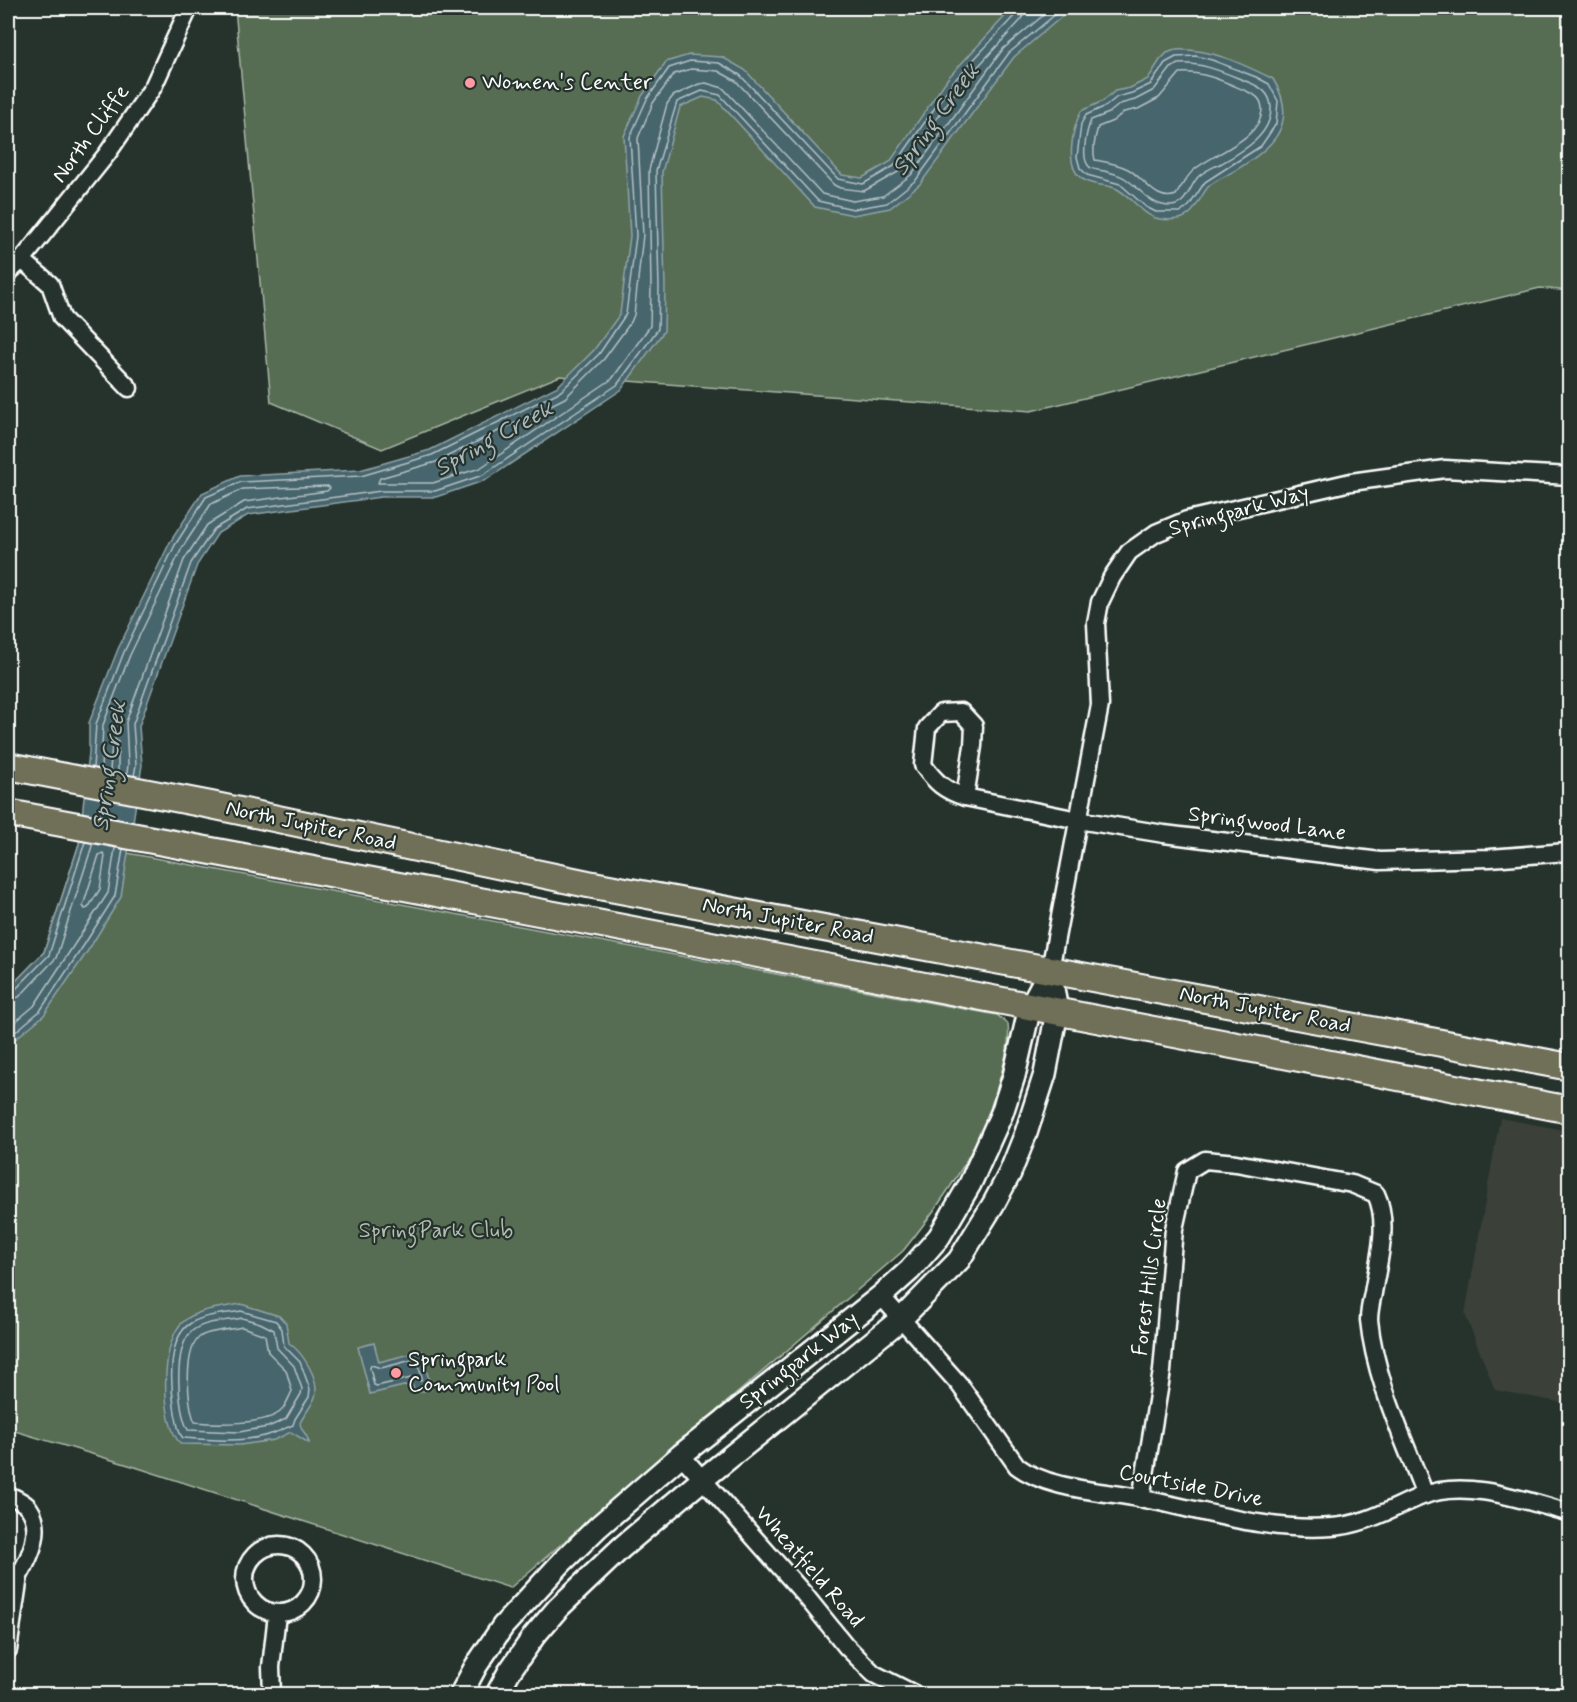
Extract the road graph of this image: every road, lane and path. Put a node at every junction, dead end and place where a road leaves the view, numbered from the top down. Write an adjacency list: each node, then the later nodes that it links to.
1 (189, 8): 2 (street, North Cliffe)
2 (22, 260): 3 (street, North Cliffe); 4 (street)
3 (8, 273)
4 (129, 388)
5 (1569, 476): 9 (street, Springpark Way)
6 (8, 766): 11 (main road, North Jupiter Road)
7 (965, 797): 7 (street, Springwood Lane); 9 (street, Springwood Lane)
8 (16, 815): 12 (main road, North Jupiter Road)
9 (1078, 820): 10 (street, Springwood Lane); 13 (street, Springpark Way)
10 (1568, 852)
11 (588, 884): 12 (main road); 13 (main road, North Jupiter Road)
12 (581, 920): 14 (main road, North Jupiter Road)
13 (1050, 970): 14 (street, Springpark Way); 15 (street, Springpark Way); 16 (main road, North Jupiter Road)
14 (1030, 1007): 15 (main road, North Jupiter Road); 18 (street, Springpark Way)
15 (1057, 1012): 17 (main road, North Jupiter Road); 19 (street, Springpark Way)
16 (1569, 1067)
17 (1569, 1110)
18 (881, 1296): 19 (street, Courtside Drive); 20 (street, Springpark Way)
19 (901, 1319): 21 (street, Springpark Way); 24 (street, Courtside Drive)
20 (681, 1455): 21 (street, Wheatfield Road); 30 (street, Springpark Way)
21 (703, 1479): 31 (street, Springpark Way); 32 (street, Wheatfield Road)
22 (1425, 1495): 24 (street, Courtside Drive); 24 (street, Forest Hills Circle); 25 (street, Courtside Drive)
23 (8, 1498): 26 (street)
24 (1141, 1499)
25 (1569, 1513)
26 (13, 1573): 28 (street)
27 (277, 1614): 27 (street); 29 (street)
28 (8, 1650)
29 (272, 1695)
30 (461, 1695)
31 (497, 1695)
32 (914, 1695)

